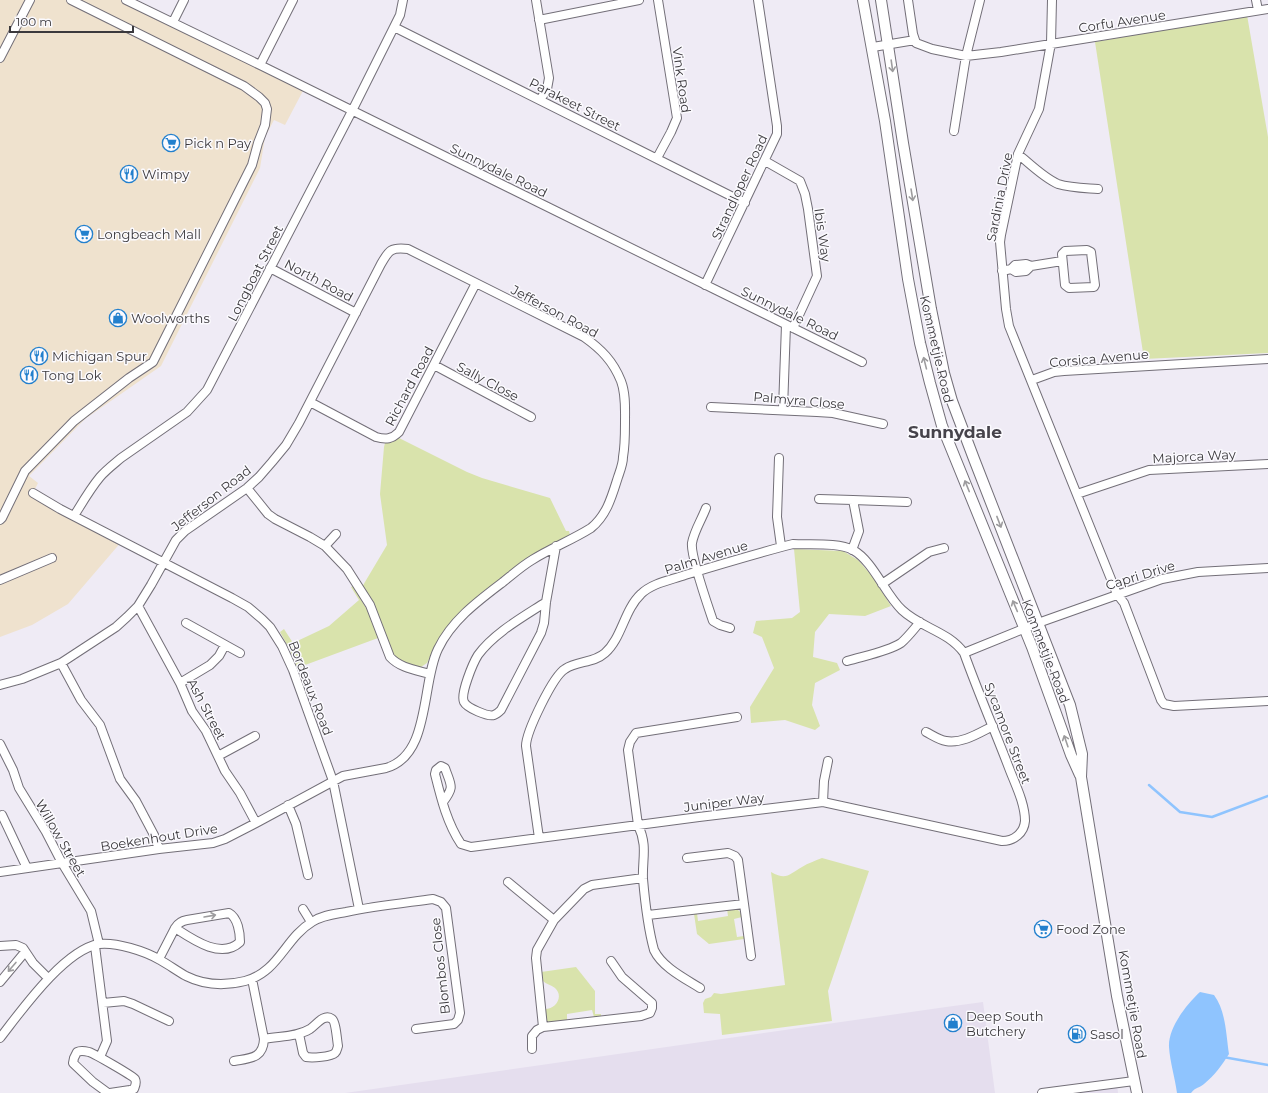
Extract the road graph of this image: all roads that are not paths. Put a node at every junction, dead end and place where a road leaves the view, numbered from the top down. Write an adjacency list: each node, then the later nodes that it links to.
1 (30, 0): 23 (street)
2 (71, 0): 65 (street)
3 (126, 0): 20 (street, Sunnydale Road)
4 (184, 0): 20 (street)
5 (293, 0): 30 (street)
6 (403, 0): 21 (street, Longboat Street)
7 (536, 0): 19 (street)
8 (639, 0): 19 (street)
9 (658, 0): 35 (street, Vink Road)
10 (758, 0): 36 (street, Strandloper Road)
11 (863, 0): 26 (main road, Kommetjie Road)
12 (881, 0): 25 (main road, Kommetjie Road)
13 (908, 0): 22 (street)
14 (980, 0): 28 (street)
15 (1052, 0): 24 (street, Sardinia Drive)
16 (1256, 0): 18 (street)
17 (1268, 9): 18 (street, Corfu Avenue)
18 (1258, 10): 24 (street, Corfu Avenue)
19 (539, 20): 31 (street)
20 (173, 22): 30 (street, Sunnydale Road)
21 (394, 27): 31 (street, Parakeet Street); 32 (street, Longboat Street)
22 (915, 40): 25 (street); 28 (street, Corfu Avenue)
23 (8, 42): 27 (street); 29 (street)
24 (1051, 44): 28 (street, Corfu Avenue); 34 (street, Sardinia Drive)
25 (888, 45): 26 (street); 82 (main road, Kommetjie Road, one-way to 82)
26 (873, 47): 85 (main road, Kommetjie Road, one-way to 26)
27 (0, 48)
28 (966, 56): 33 (street)
29 (0, 58)
30 (260, 64): 32 (street, Sunnydale Road)
31 (540, 100): 35 (street, Parakeet Street)
32 (352, 111): 40 (street, Longboat Street); 43 (street, Sunnydale Road)
33 (954, 131)
34 (1018, 154): 37 (street); 41 (street, Sardinia Drive)
35 (657, 158): 38 (street, Parakeet Street)
36 (765, 161): 38 (street, Strandloper Road); 45 (street, Ibis Way)
37 (1098, 189)
38 (745, 203): 43 (street, Strandloper Road)
39 (1062, 261): 39 (street); 41 (street)
40 (270, 268): 44 (street, North Road); 64 (street, Longboat Street)
41 (1002, 271): 49 (street, Sardinia Drive)
42 (476, 283): 44 (street, Jefferson Road); 48 (street, Richard Road); 68 (street, Jefferson Road)
43 (705, 285): 45 (street, Sunnydale Road)
44 (356, 312): 50 (street, Jefferson Road)
45 (790, 326): 47 (street, Sunnydale Road); 52 (street)
46 (1268, 359): 49 (street, Corsica Avenue)
47 (862, 362)
48 (434, 366): 50 (street, Richard Road); 53 (street, Sally Close)
49 (1032, 380): 59 (street)
50 (310, 402): 57 (street, Jefferson Road)
51 (711, 407): 52 (street, Palmyra Close)
52 (783, 409): 54 (street, Palmyra Close)
53 (531, 417)
54 (883, 424)
55 (779, 458): 69 (street)
56 (1268, 464): 59 (street, Majorca Way)
57 (246, 488): 67 (street); 73 (street, Jefferson Road)
58 (33, 493): 64 (street, Bordeaux Road)
59 (1077, 494): 78 (street)
60 (819, 499): 61 (street)
61 (853, 500): 62 (street); 71 (street)
62 (907, 502)
63 (706, 508): 75 (street)
64 (74, 516): 73 (street, Bordeaux Road)
65 (1, 519)
66 (336, 534): 67 (street)
67 (325, 546): 91 (street)
68 (556, 546): 79 (street); 91 (street, Jefferson Road)
69 (781, 546): 71 (street, Palm Avenue); 75 (street, Palm Avenue)
70 (944, 548): 77 (street)
71 (852, 550): 77 (street)
72 (52, 558): 76 (street)
73 (164, 562): 80 (street); 103 (street, Bordeaux Road)
74 (1268, 568): 78 (street, Capri Drive)
75 (698, 571): 84 (street); 111 (street, Palm Avenue)
76 (0, 580)
77 (882, 584): 81 (street)
78 (1117, 594): 82 (street, Capri Drive); 94 (street)
79 (546, 602): 79 (street)
80 (138, 606): 90 (street); 92 (street, Ash Street)
81 (920, 622): 88 (street); 89 (street)
82 (1038, 622): 85 (street, Capri Drive); 102 (main road, Kommetjie Road)
83 (186, 623): 86 (street)
84 (730, 628)
85 (1024, 629): 88 (street); 102 (main road, Kommetjie Road, one-way to 85)
86 (225, 645): 87 (street); 92 (street)
87 (240, 653)
88 (964, 653): 96 (street, Sycamore Street)
89 (847, 661)
90 (61, 663): 93 (street); 112 (street)
91 (430, 674): 103 (street, Jefferson Road)
92 (180, 683): 100 (street, Ash Street)
93 (0, 685)
94 (1268, 701)
95 (737, 717): 110 (street)
96 (993, 726): 97 (street); 109 (street, Sycamore Street)
97 (926, 732)
98 (255, 736): 100 (street)
99 (0, 744): 114 (street, Willow Street)
100 (218, 756): 108 (street, Ash Street)
101 (828, 761): 105 (street)
102 (1081, 777): 147 (main road, Kommetjie Road)
103 (333, 781): 106 (street, Boekenhout Drive); 122 (street, Bordeaux Road)
104 (443, 802): 111 (street, Juniper Way)
105 (823, 802): 109 (street, Juniper Way); 110 (street, Juniper Way)
106 (288, 805): 108 (street, Boekenhout Drive); 117 (street)
107 (2, 815): 115 (street)
108 (256, 823): 112 (street, Boekenhout Drive)
109 (1024, 823)
110 (638, 825): 111 (street, Juniper Way); 118 (street)
111 (539, 838)
112 (159, 849): 114 (street, Boekenhout Drive)
113 (687, 858): 120 (street)
114 (62, 863): 115 (street, Boekenhout Drive); 127 (street, Willow Street)
115 (27, 868): 116 (street, Boekenhout Drive)
116 (0, 872)
117 (308, 875)
118 (643, 878): 123 (street); 124 (street)
119 (508, 882): 124 (street)
120 (744, 904): 123 (street); 130 (street)
121 (304, 909): 125 (street)
122 (359, 909): 125 (street); 140 (street, Blombos Close)
123 (648, 915): 136 (street)
124 (554, 920): 139 (street)
125 (311, 922): 134 (street)
126 (175, 928): 126 (street, one-way to 126); 131 (street)
127 (97, 945): 131 (street); 133 (street); 137 (street, Willow Street)
128 (0, 946): 129 (street)
129 (25, 952): 133 (street); 135 (street, one-way to 135)
130 (751, 956)
131 (159, 959): 134 (street)
132 (611, 961): 139 (street)
133 (48, 978): 142 (street)
134 (252, 978): 143 (street)
135 (0, 982)
136 (700, 988)
137 (102, 1003): 138 (street); 145 (street, Willow Street)
138 (169, 1021)
139 (543, 1027): 144 (street)
140 (416, 1029)
141 (299, 1034): 141 (street); 143 (street)
142 (0, 1038)
143 (264, 1039): 146 (street)
144 (532, 1049)
145 (100, 1057): 148 (street); 148 (street)
146 (234, 1061)
147 (1134, 1081): 149 (street); 150 (main road, Kommetjie Road)
148 (109, 1093)
149 (1042, 1093)
150 (1137, 1093)

